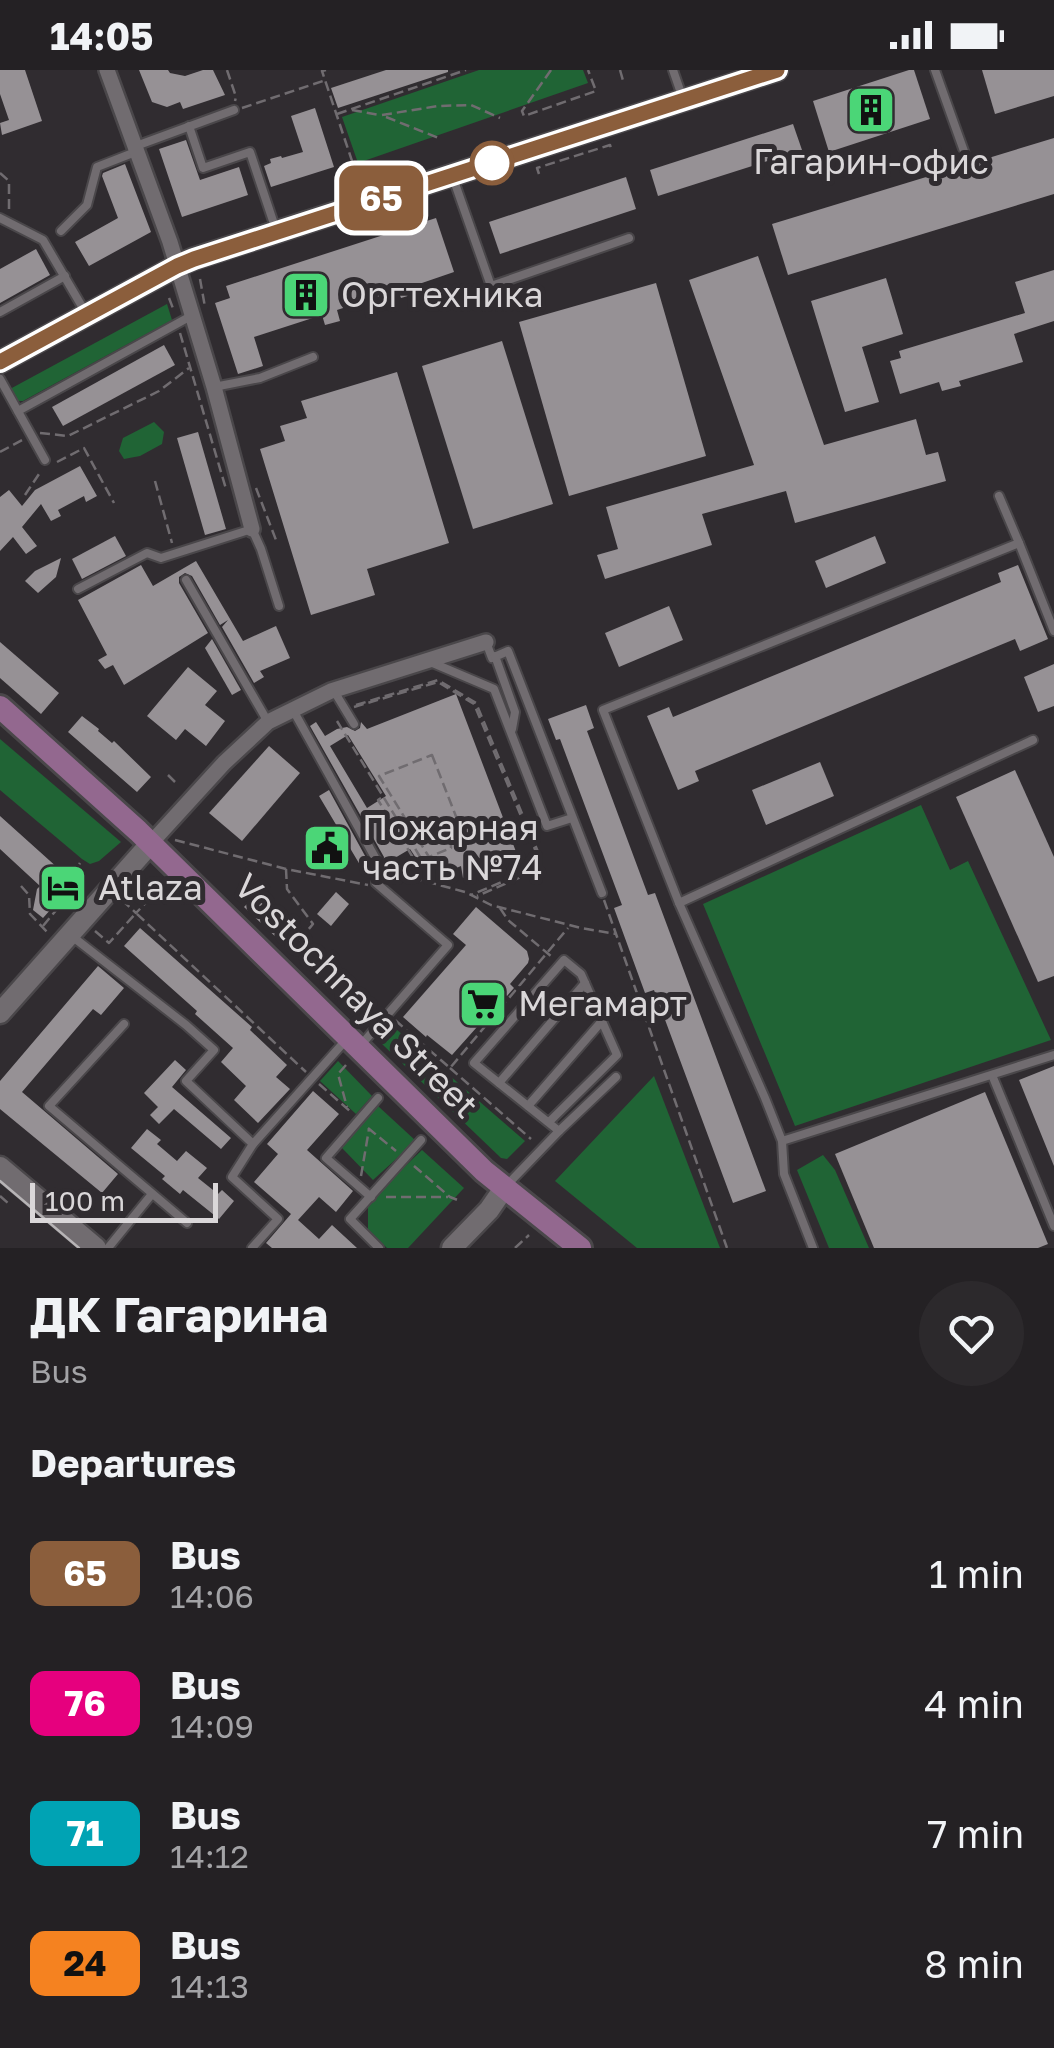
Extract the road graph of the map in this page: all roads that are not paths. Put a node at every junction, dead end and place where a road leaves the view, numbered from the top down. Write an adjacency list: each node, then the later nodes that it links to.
1 (107, 70): 8 (street)
2 (673, 70): 5 (lane)
3 (777, 70): 5 (main road)
4 (935, 70): 9 (lane)
5 (683, 100): 10 (main road)
6 (234, 110): 7 (lane)
7 (188, 126): 8 (lane); 13 (lane)
8 (137, 148): 12 (lane); 15 (street)
9 (964, 154)
10 (452, 176): 13 (main road); 14 (lane)
11 (4, 220): 16 (lane)
12 (61, 231)
13 (277, 232): 15 (main road)
14 (629, 238)
15 (177, 266): 18 (main road); 19 (street)
16 (65, 276): 17 (lane); 18 (lane)
17 (0, 312)
18 (87, 314): 21 (main road)
19 (184, 320): 23 (street); 24 (lane)
20 (312, 357): 23 (lane)
21 (0, 362)
22 (0, 379): 24 (lane)
23 (214, 387): 27 (street)
24 (18, 411): 25 (lane)
25 (44, 465)
26 (1000, 496): 28 (lane)
27 (252, 529): 30 (lane); 31 (lane)
28 (1019, 543): 32 (lane); 48 (lane)
29 (186, 580): 39 (lane)
30 (78, 589)
31 (280, 606)
32 (1054, 631)
33 (486, 642): 34 (lane); 35 (street)
34 (495, 656): 41 (lane); 43 (lane)
35 (426, 660): 36 (street); 41 (lane)
36 (334, 690): 38 (street); 40 (lane)
37 (0, 708): 44 (main road, Vostochnaya Street)
38 (293, 710): 39 (street); 45 (lane)
39 (268, 722): 44 (street)
40 (354, 724)
41 (512, 733): 43 (lane)
42 (1033, 740): 48 (lane)
43 (572, 818): 47 (lane)
44 (150, 843): 49 (main road); 54 (main road, Vostochnaya Street)
45 (377, 861)
46 (376, 883): 54 (lane)
47 (602, 893)
48 (679, 903): 64 (lane)
49 (69, 931): 51 (main road); 65 (lane)
50 (585, 983): 52 (lane); 58 (lane); 58 (lane)
51 (0, 1013)
52 (602, 1020): 60 (lane); 61 (lane)
53 (124, 1024): 68 (lane)
54 (350, 1050): 65 (lane); 67 (main road, Vostochnaya Street)
55 (1054, 1055): 56 (lane)
56 (992, 1075): 64 (lane); 71 (lane)
57 (616, 1076): 62 (lane)
58 (499, 1083): 60 (lane)
59 (376, 1102): 69 (lane)
60 (528, 1106): 61 (lane)
61 (549, 1122): 62 (lane)
62 (559, 1131): 67 (lane)
63 (422, 1140): 69 (lane)
64 (782, 1141): 78 (lane)
65 (254, 1144): 74 (lane)
66 (0, 1167): 72 (main road)
67 (505, 1187): 76 (main road); 77 (main road, Vostochnaya Street)
68 (152, 1194): 70 (lane); 73 (lane)
69 (370, 1197): 75 (lane)
70 (187, 1224)
71 (1054, 1226)
72 (96, 1248)
73 (108, 1248)
74 (252, 1248)
75 (379, 1248)
76 (452, 1248)
77 (580, 1248)
78 (813, 1248)

